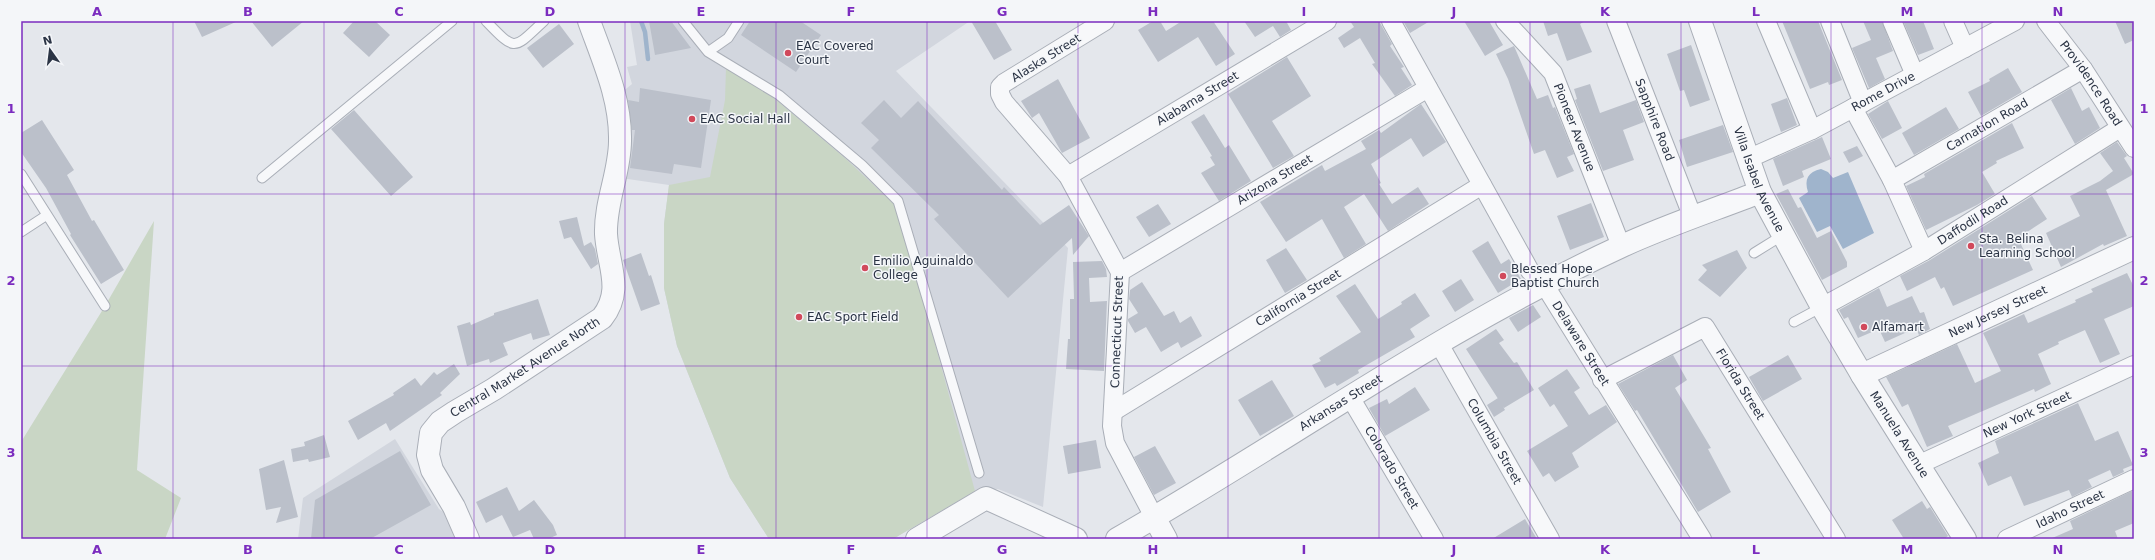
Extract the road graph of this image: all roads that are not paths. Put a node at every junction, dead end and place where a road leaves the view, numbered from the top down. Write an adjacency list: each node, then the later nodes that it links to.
1 (452, 21): 32 (lane)
2 (486, 21): 3 (lane)
3 (544, 21)
4 (589, 21): 60 (street, Central Market Avenue North)
5 (683, 21): 20 (lane)
6 (739, 21): 20 (lane)
7 (1105, 21): 24 (street, Alaska Street)
8 (1327, 21): 31 (street, Alabama Street)
9 (1391, 21): 23 (street, Delaware Street)
10 (1505, 21): 40 (street, Pioneer Avenue)
11 (1616, 21): 37 (street, Sapphire Road)
12 (1700, 21): 29 (street, Villa Isabel Avenue)
13 (1766, 21): 27 (street)
14 (1830, 21): 25 (street)
15 (1892, 21): 22 (street)
16 (1953, 21): 19 (street)
17 (2015, 21): 19 (street, Rome Drive)
18 (2046, 21): 21 (street, Providence Road)
19 (1965, 48): 22 (street, Rome Drive)
20 (708, 52): 57 (lane)
21 (2083, 69): 26 (street, Providence Road); 33 (street, Carnation Road)
22 (1915, 75): 25 (street, Rome Drive)
23 (1428, 88): 34 (street, Delaware Street); 44 (street, Arizona Street)
24 (1004, 102): 31 (street, Connecticut Street)
25 (1858, 106): 27 (street, Rome Drive); 33 (street)
26 (2120, 128): 28 (street, Providence Road); 42 (street, Daffodil Road)
27 (1812, 130): 29 (street, Rome Drive)
28 (2134, 148)
29 (1750, 158): 35 (street, Villa Isabel Avenue)
30 (21, 174): 36 (lane)
31 (1068, 176): 44 (street, Connecticut Street)
32 (262, 178)
33 (1892, 180): 42 (street)
34 (1482, 185): 45 (street, Delaware Street); 55 (street, California Street)
35 (1760, 192): 37 (street); 39 (street, Villa Isabel Avenue)
36 (47, 215): 38 (lane); 46 (lane)
37 (1693, 218): 40 (street)
38 (21, 232)
39 (1783, 235): 43 (lane); 47 (street, Villa Isabel Avenue)
40 (1621, 246): 45 (street, Arkansas Street)
41 (2134, 248): 52 (street, New Jersey Street)
42 (1924, 251): 47 (street, Daffodil Road)
43 (1754, 253)
44 (1120, 272): 55 (street, Connecticut Street)
45 (1544, 284): 50 (street, Arkansas Street); 53 (street, Delaware Street)
46 (105, 306)
47 (1822, 307): 48 (lane); 49 (street, Villa Isabel Avenue)
48 (1794, 322)
49 (1835, 329): 52 (street, Manuela Avenue)
50 (1439, 344): 54 (street, Arkansas Street); 66 (street, Columbia Street)
51 (2134, 365): 56 (street, New York Street)
52 (1862, 375): 56 (street, Manuela Avenue)
53 (1602, 380): 67 (street, Delaware Street); 68 (street, Florida Street)
54 (1350, 397): 59 (street, Arkansas Street); 65 (street, Colorado Street)
55 (1114, 411): 59 (street, Connecticut Street)
56 (1920, 464): 69 (street, Manuela Avenue)
57 (979, 473)
58 (2134, 480): 70 (street, Idaho Street)
59 (1154, 517): 63 (street, Arkansas Street); 64 (street, Connecticut Street)
60 (468, 539)
61 (917, 539): 62 (street)
62 (1076, 539)
63 (1117, 539)
64 (1166, 539)
65 (1434, 539)
66 (1550, 539)
67 (1702, 539)
68 (1836, 539)
69 (1965, 539)
70 (2007, 539)

